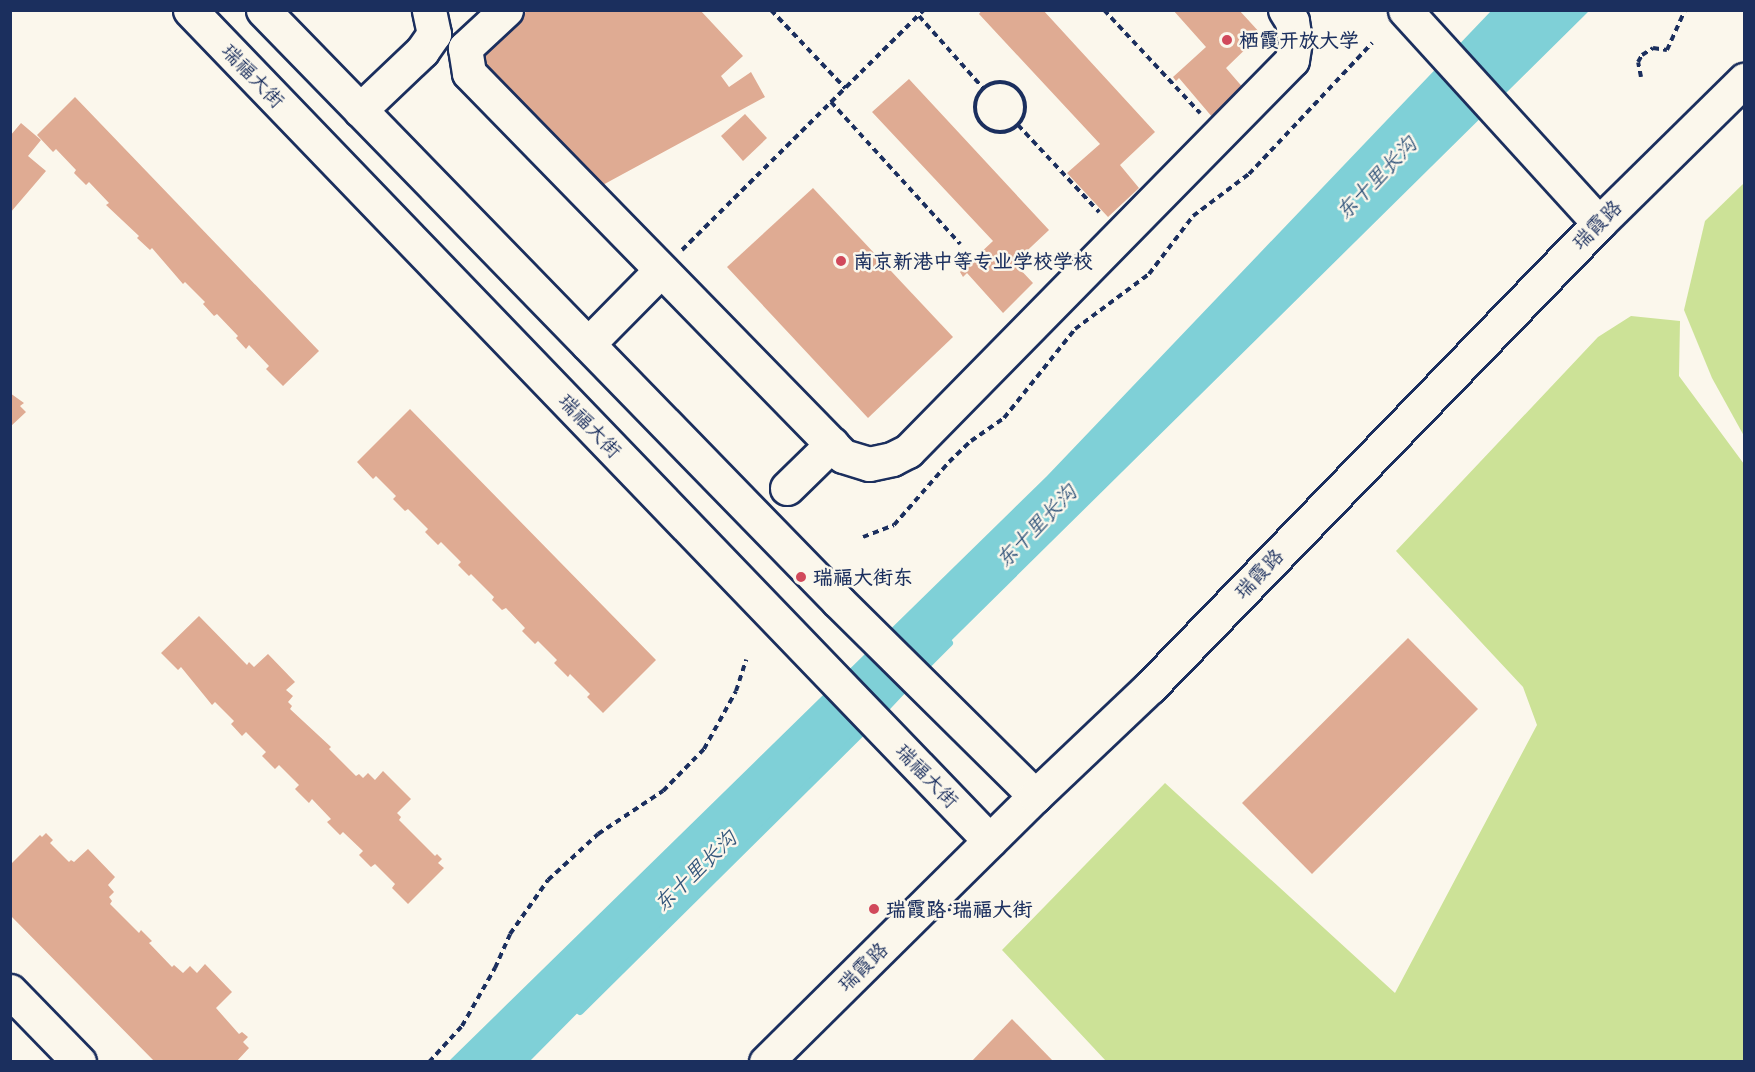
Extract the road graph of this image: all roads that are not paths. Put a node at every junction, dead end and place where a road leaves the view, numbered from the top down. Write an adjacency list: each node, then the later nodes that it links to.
1 (189, 10): 15 (street, 瑞福大街)
2 (263, 10): 8 (street)
3 (429, 10): 8 (street)
4 (506, 10): 10 (street)
5 (1285, 10): 12 (street)
6 (1405, 10): 9 (street)
7 (1744, 81): 9 (street, 瑞霞路)
8 (360, 110): 11 (street)
9 (1599, 223): 14 (street, 瑞霞路)
10 (660, 271): 11 (street); 12 (street)
11 (588, 344): 14 (street)
12 (832, 444): 13 (street)
13 (788, 488)
14 (1035, 796): 15 (street, 瑞霞路)
15 (990, 841): 18 (street, 瑞霞路)
16 (10, 991): 17 (street)
17 (79, 1062)
18 (766, 1062)

